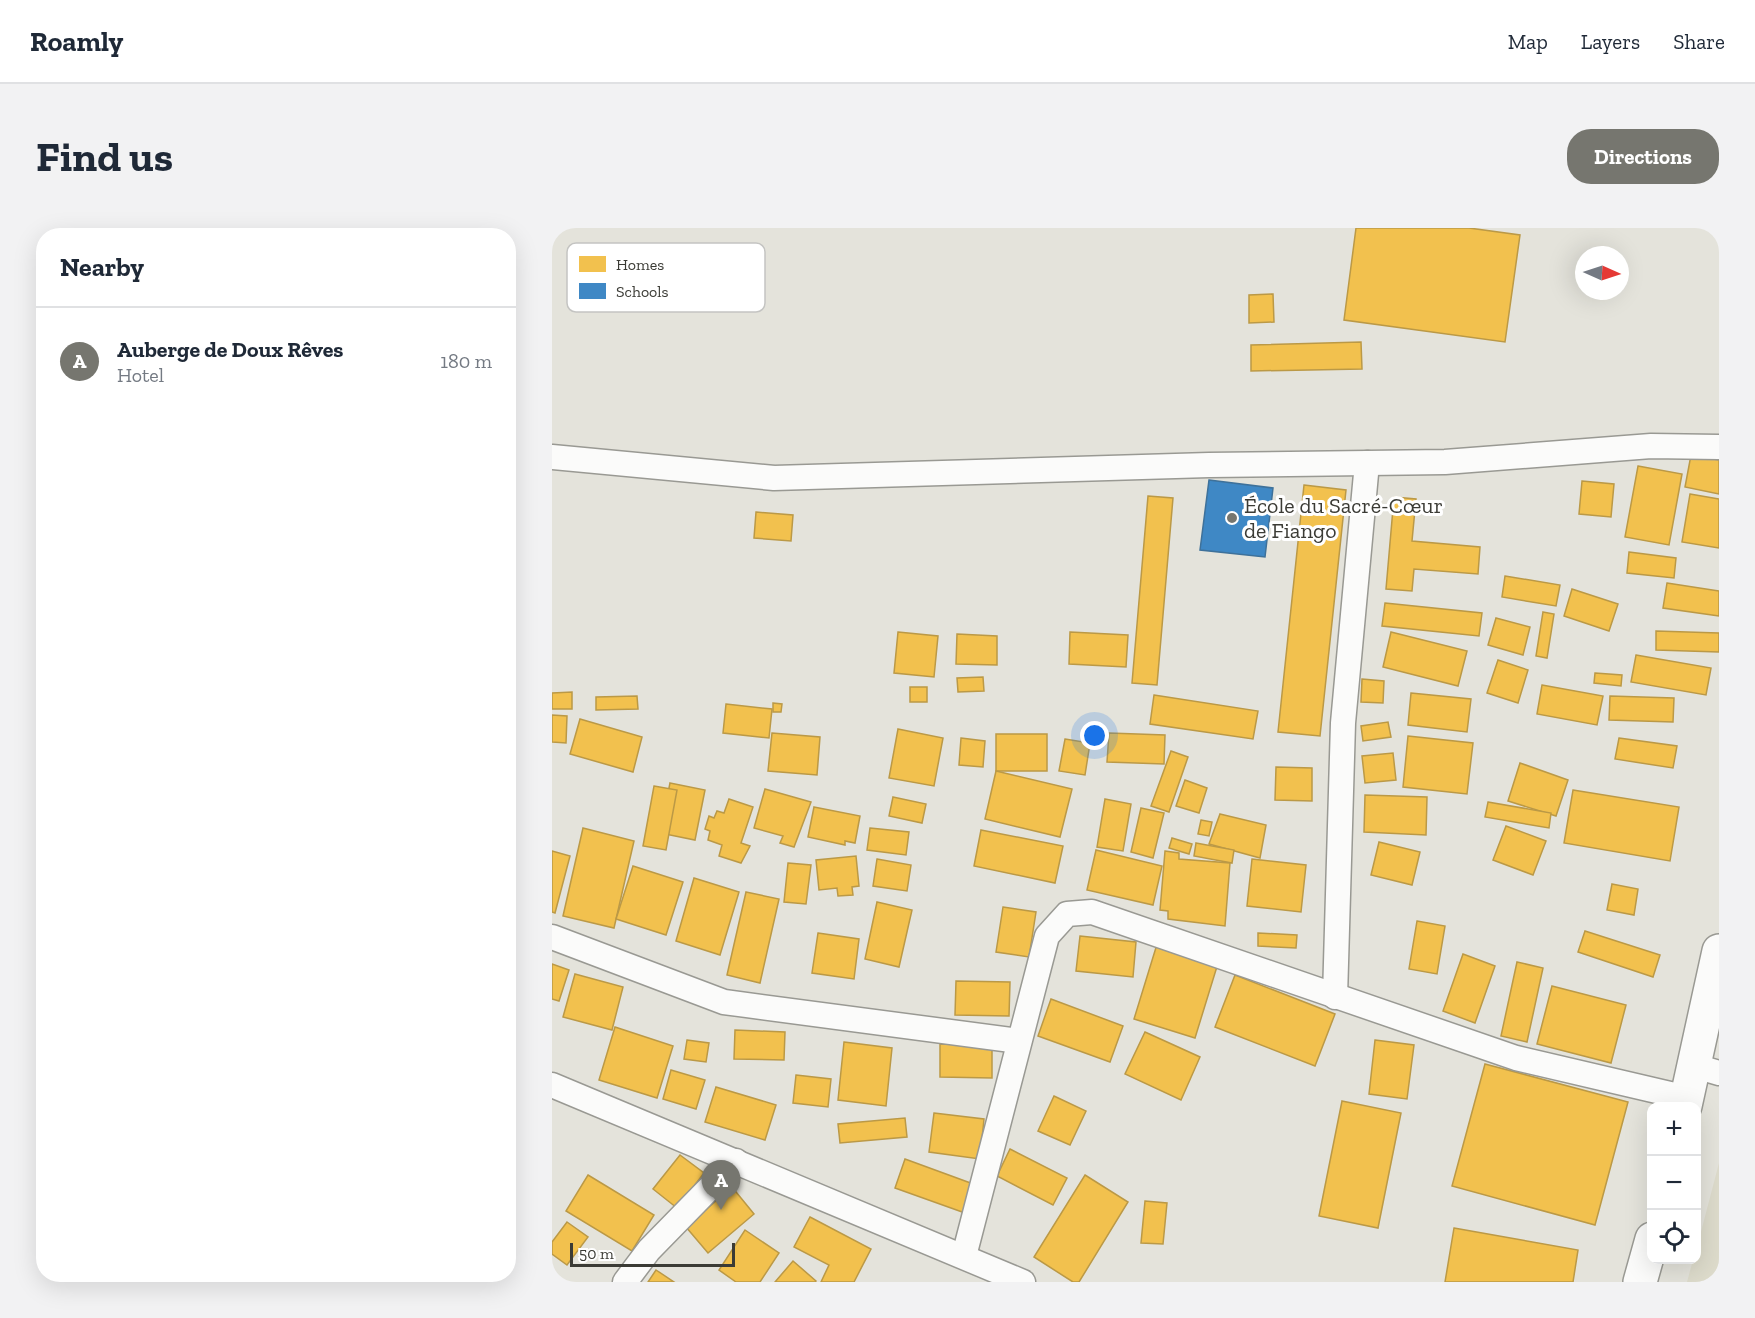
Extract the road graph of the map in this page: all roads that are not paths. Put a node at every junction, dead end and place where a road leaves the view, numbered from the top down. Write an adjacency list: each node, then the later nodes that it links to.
1 (1719, 447): 3 (street)
2 (552, 457): 3 (street)
3 (1366, 464): 6 (street)
4 (552, 937): 7 (street)
5 (1719, 951): 8 (highway)
6 (1335, 997): 7 (street); 10 (street)
7 (1019, 1041): 12 (street)
8 (1707, 1070): 10 (highway)
9 (552, 1085): 11 (street)
10 (1686, 1102)
11 (736, 1161): 12 (street); 14 (street)
12 (963, 1256): 15 (street)
13 (1647, 1259): 16 (highway)
14 (625, 1282)
15 (1023, 1282)
16 (1641, 1282)

